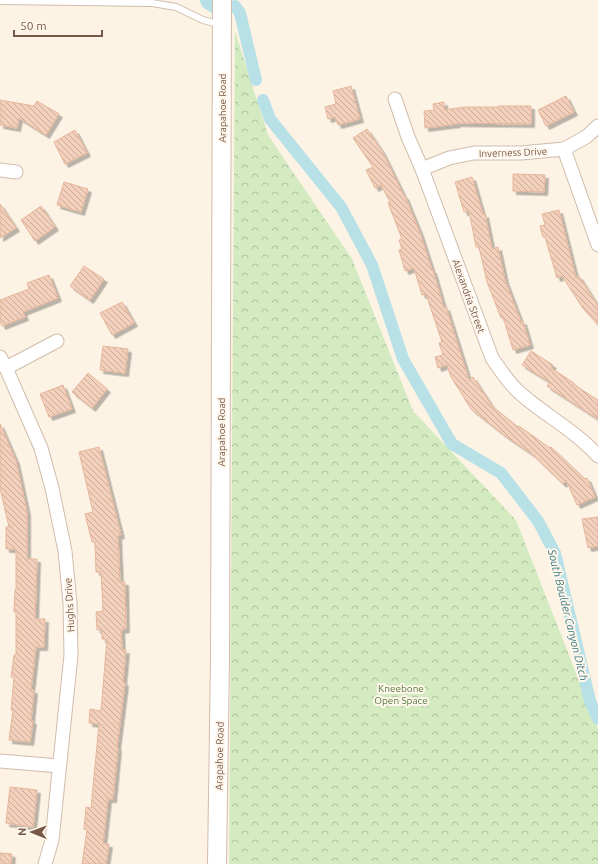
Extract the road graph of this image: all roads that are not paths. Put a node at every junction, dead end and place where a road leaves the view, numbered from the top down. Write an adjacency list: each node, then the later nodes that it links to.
1 (0, 0): 3 (lane)
2 (222, 0): 3 (main road, Arapahoe Road)
3 (222, 25): 17 (main road, Arapahoe Road)
4 (395, 99): 7 (street, Alexandria Street)
5 (598, 126): 6 (street, Inverness Drive)
6 (564, 150): 7 (street, Inverness Drive); 10 (street)
7 (422, 169): 13 (street, Alexandria Street)
8 (0, 170): 9 (street)
9 (16, 172)
10 (598, 245)
11 (57, 341): 12 (street)
12 (3, 362): 15 (street, Hughs Drive)
13 (598, 456)
14 (0, 761): 15 (street)
15 (59, 766): 16 (street, Hughs Drive)
16 (45, 864)
17 (217, 864)

